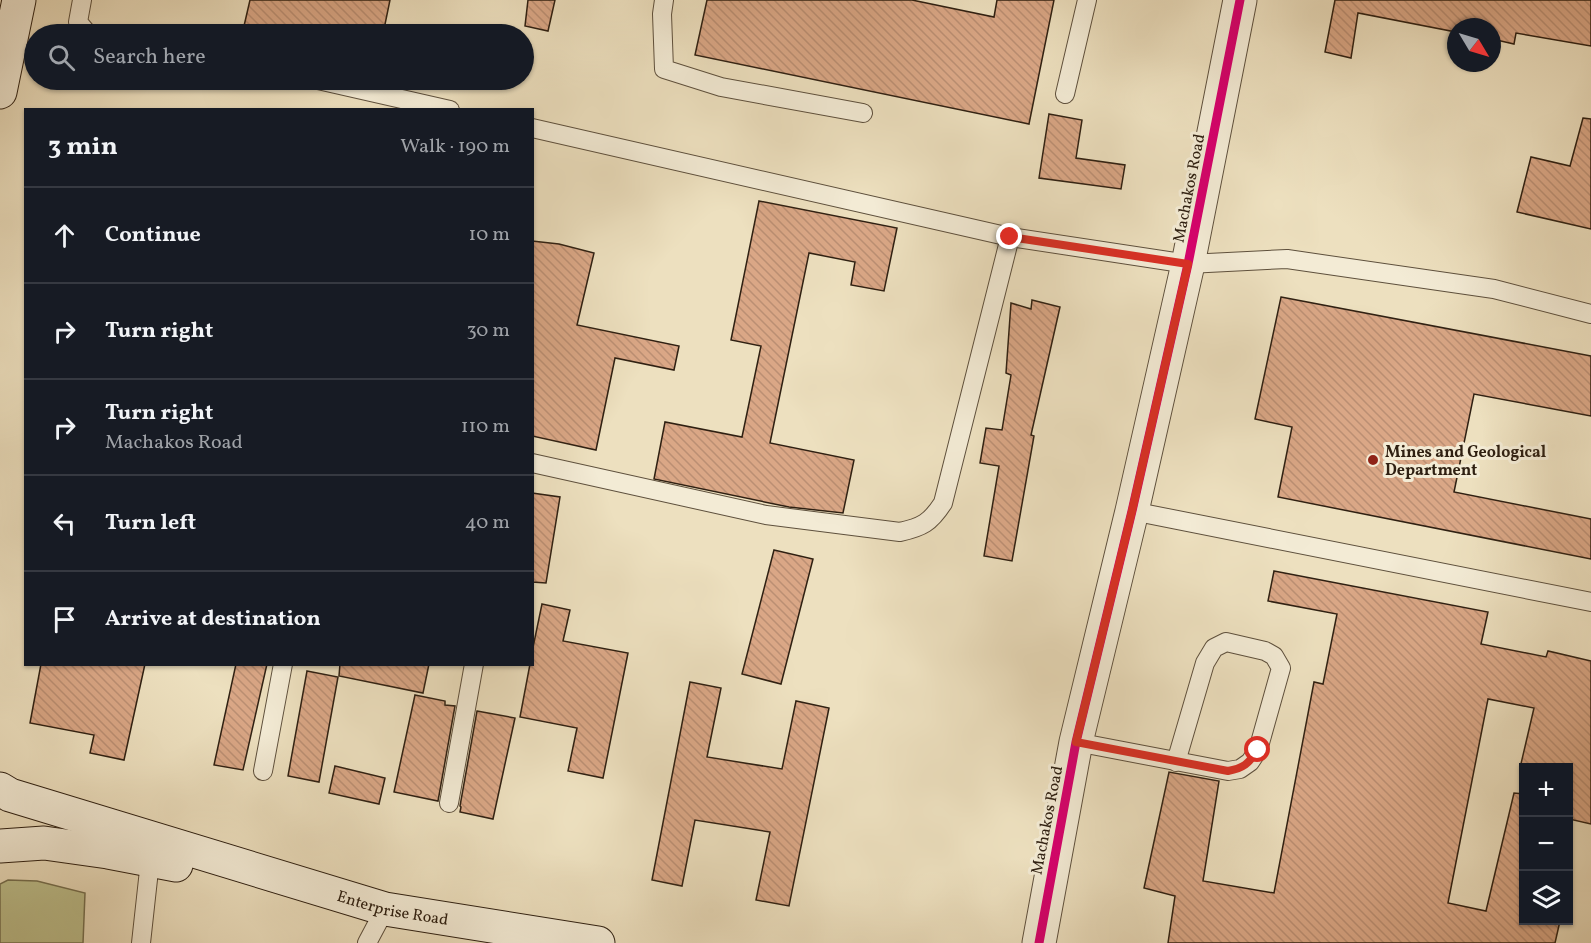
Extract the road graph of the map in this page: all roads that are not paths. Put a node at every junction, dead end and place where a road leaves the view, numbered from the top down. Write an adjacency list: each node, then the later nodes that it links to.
1 (19, 0): 8 (street)
2 (82, 0): 6 (lane)
3 (664, 0): 11 (lane)
4 (1087, 0): 9 (lane)
5 (1240, 0): 14 (street, Machakos Road)
6 (80, 24)
7 (362, 90): 10 (lane)
8 (0, 92)
9 (1065, 94)
10 (441, 108)
11 (863, 113)
12 (534, 128): 13 (lane)
13 (1010, 237): 14 (lane); 16 (lane)
14 (1188, 264): 15 (lane); 17 (street, Machakos Road)
15 (1591, 314)
16 (534, 463)
17 (1132, 511): 18 (lane); 21 (street, Machakos Road)
18 (1591, 602)
19 (283, 666): 23 (lane)
20 (474, 666): 25 (lane)
21 (1076, 742): 22 (lane); 32 (street, Machakos Road)
22 (1176, 762): 22 (lane)
23 (263, 771)
24 (0, 789): 27 (street, Enterprise Road)
25 (449, 803)
26 (0, 846): 27 (street, Enterprise Road)
27 (151, 849): 28 (street, Enterprise Road); 29 (lane)
28 (385, 909): 30 (lane); 31 (street, Enterprise Road)
29 (141, 943)
30 (367, 943)
31 (598, 943)
32 (1039, 943)

